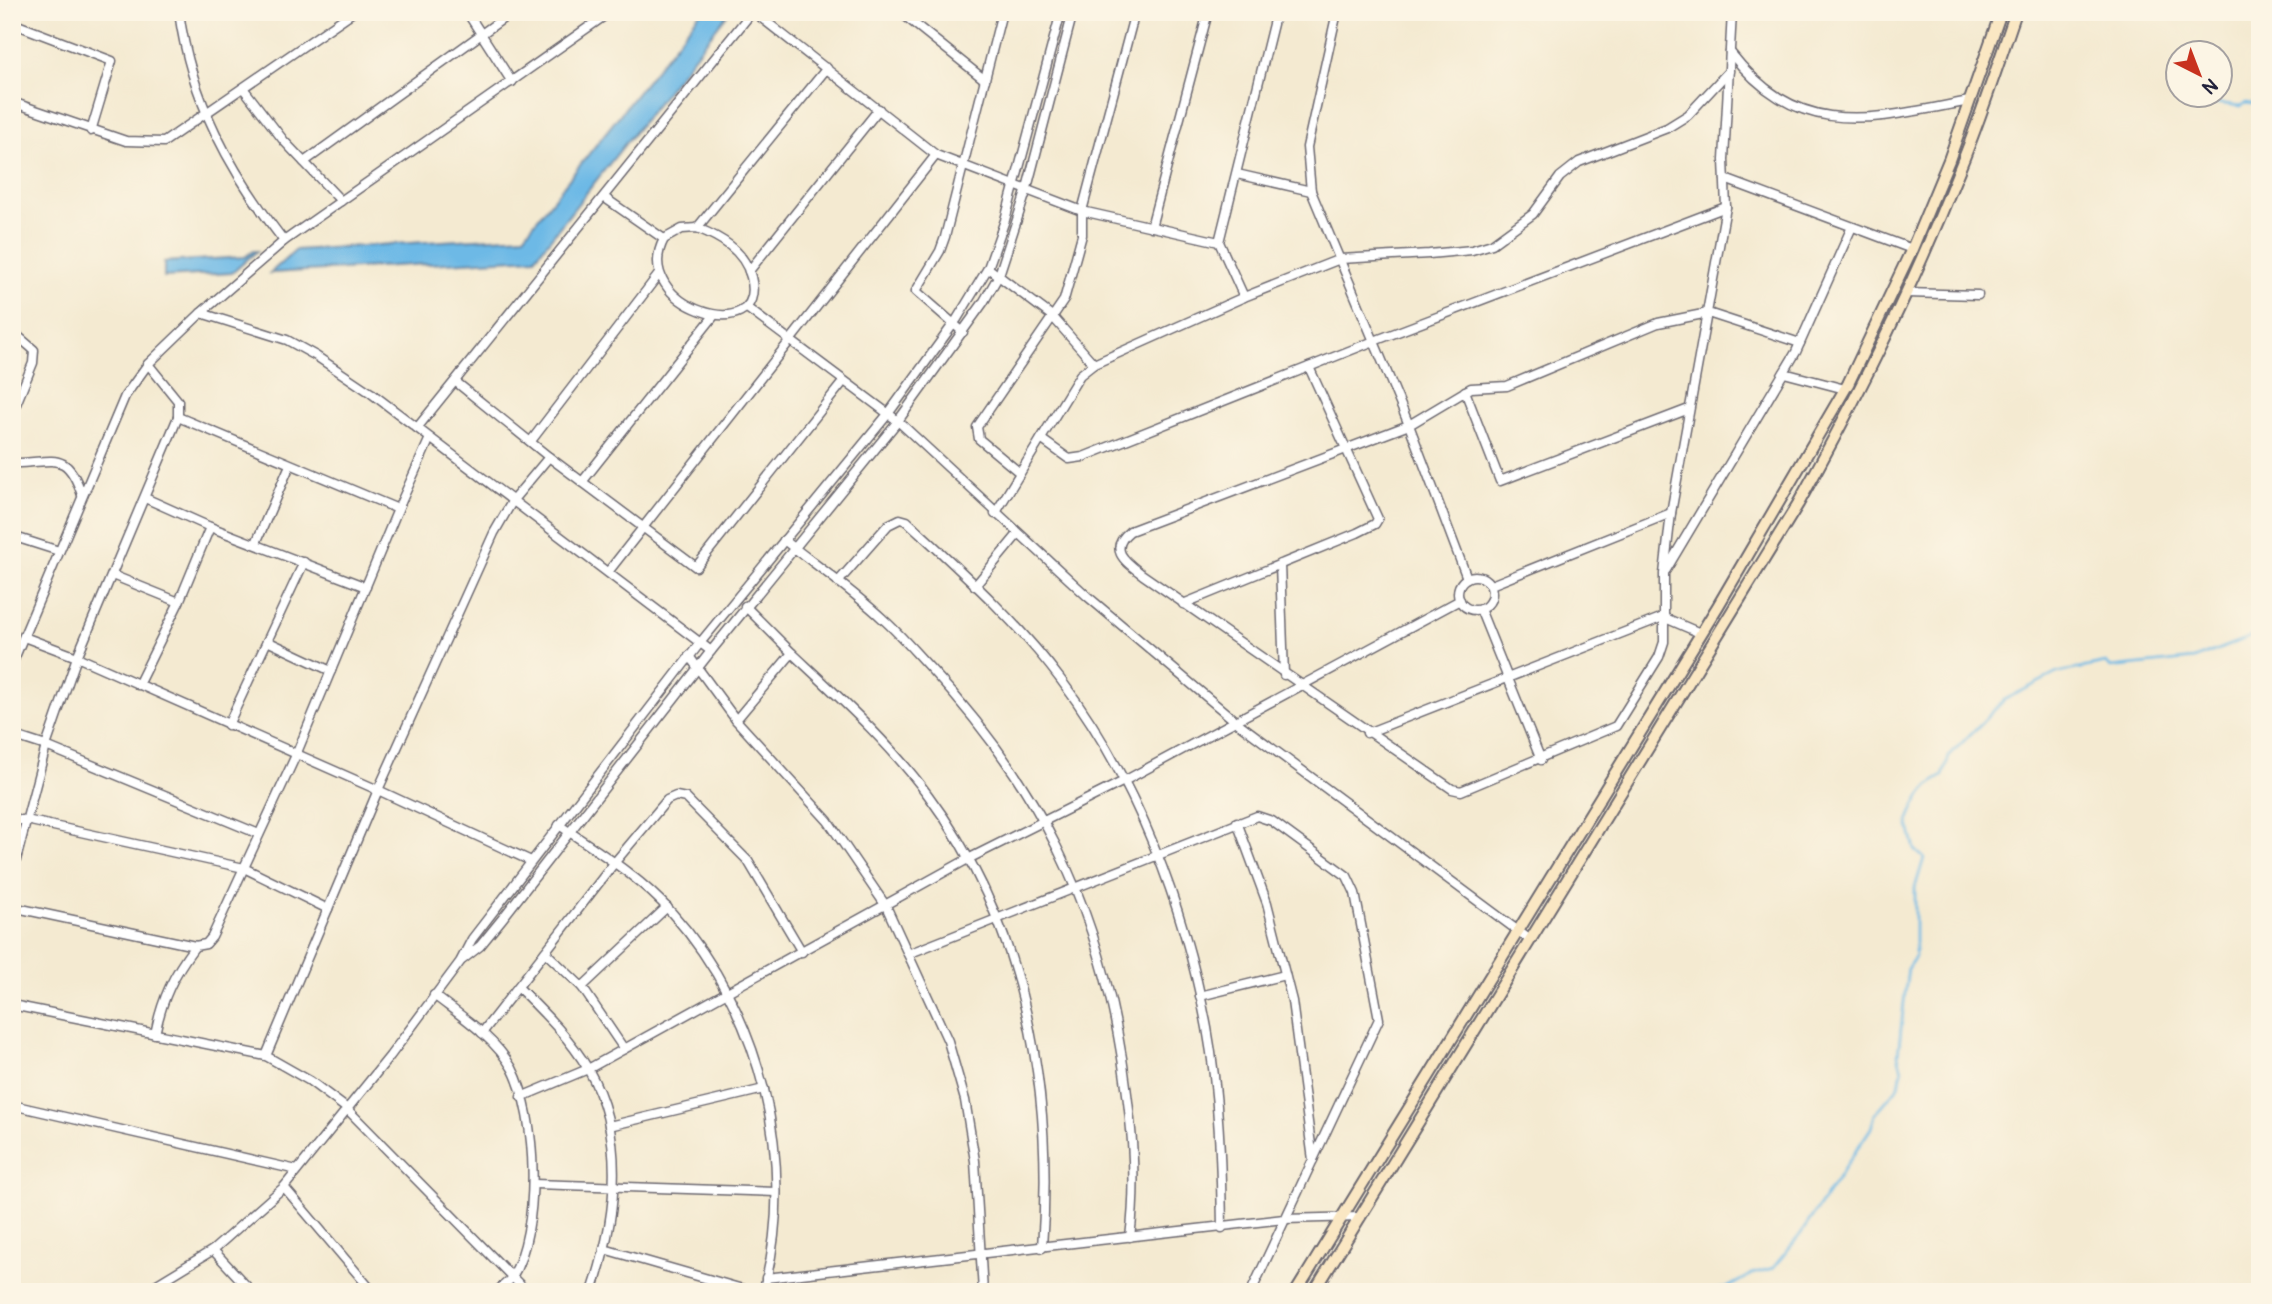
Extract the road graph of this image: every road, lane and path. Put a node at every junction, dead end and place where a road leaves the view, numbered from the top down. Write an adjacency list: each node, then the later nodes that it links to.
1 (179, 12): 31 (street)
2 (353, 12): 27 (street)
3 (467, 12): 19 (street)
4 (512, 12): 19 (street)
5 (610, 12): 26 (street)
6 (753, 12): 21 (street); 41 (street)
7 (900, 12): 25 (street)
8 (1002, 12): 25 (street)
9 (1061, 12): 23 (street)
10 (1073, 12): 24 (street)
11 (1135, 12): 44 (street)
12 (1208, 12): 45 (street)
13 (1276, 12): 36 (street)
14 (1337, 12): 39 (street)
15 (1732, 12): 20 (street)
16 (2001, 12): 28 (main road)
17 (2017, 12): 57 (main road)
18 (12, 23): 32 (street)
19 (481, 34): 26 (street); 34 (street)
20 (1730, 52): 22 (street); 28 (street)
21 (827, 68): 30 (street); 46 (street)
22 (1729, 71): 37 (street); 52 (street)
23 (1044, 76): 24 (street); 38 (street)
24 (1057, 78): 40 (street)
25 (985, 80): 35 (street)
26 (512, 82): 42 (street)
27 (243, 88): 31 (street); 34 (street)
28 (1970, 101): 51 (main road)
29 (12, 102): 32 (street)
30 (878, 109): 33 (street); 54 (street)
31 (204, 115): 32 (street); 49 (street)
32 (91, 131)
33 (936, 155): 35 (street); 69 (street)
34 (304, 162): 42 (street)
35 (964, 166): 38 (street); 65 (street)
36 (1237, 174): 39 (street); 50 (street)
37 (1725, 179): 43 (street); 47 (street)
38 (1014, 187): 40 (street); 53 (street)
39 (1311, 191): 52 (street)
40 (1026, 192): 44 (street); 56 (street)
41 (605, 198): 48 (street); 75 (street)
42 (341, 201): 49 (street)
43 (1726, 207): 62 (street); 68 (street)
44 (1082, 211): 45 (street); 63 (street)
45 (1152, 227): 50 (street)
46 (696, 228): 48 (street); 54 (street)
47 (1851, 229): 51 (street); 70 (street)
48 (664, 239): 55 (street)
49 (284, 241): 61 (street)
50 (1219, 242): 59 (street)
51 (1912, 249): 77 (main road)
52 (1340, 259): 59 (street); 68 (street)
53 (988, 268): 56 (street); 65 (street)
54 (749, 271): 60 (street)
55 (659, 274): 64 (street); 88 (street)
56 (999, 275): 63 (street); 67 (street)
57 (1906, 293): 58 (street); 179 (main road)
58 (1978, 295)
59 (1244, 297): 72 (street)
60 (747, 308): 64 (street); 69 (street)
61 (201, 313): 71 (street); 85 (street)
62 (1708, 313): 70 (street); 78 (street); 79 (street)
63 (1052, 316): 72 (street); 93 (street)
64 (713, 317): 95 (street)
65 (953, 325): 67 (street); 81 (street)
66 (12, 331): 80 (street)
67 (963, 332): 83 (street)
68 (1374, 341): 73 (street); 84 (street)
69 (791, 342): 76 (street); 104 (street)
70 (1800, 343): 74 (street)
71 (148, 364): 82 (street); 97 (street)
72 (1094, 364): 87 (street)
73 (1309, 367): 87 (street); 89 (street)
74 (1784, 373): 77 (street); 114 (street)
75 (456, 382): 85 (street); 88 (street)
76 (843, 382): 81 (street); 104 (street)
77 (1845, 389): 128 (main road)
78 (1465, 391): 79 (street); 84 (street)
79 (1689, 409): 101 (street)
80 (12, 414)
81 (888, 414): 83 (street); 94 (street)
82 (178, 417): 92 (street); 98 (street)
83 (898, 421): 96 (street); 102 (street)
84 (1409, 425): 89 (street); 116 (street)
85 (417, 428): 86 (street)
86 (430, 438): 99 (street); 100 (street)
87 (1041, 439): 93 (street)
88 (531, 441): 90 (street)
89 (1347, 449): 112 (street); 124 (street)
90 (549, 457): 95 (street); 99 (street)
91 (12, 463): 97 (street)
92 (290, 465): 100 (street); 108 (street)
93 (1020, 473): 102 (street)
94 (834, 479): 96 (street); 107 (street)
95 (582, 482): 104 (street)
96 (844, 488): 109 (street)
97 (82, 495): 110 (street)
98 (145, 498): 103 (street); 115 (street)
99 (513, 500): 113 (street); 155 (street)
100 (398, 509): 120 (street)
101 (1671, 513): 114 (street); 118 (street)
102 (995, 514): 105 (street)
103 (211, 527): 108 (street); 123 (street)
104 (642, 528): 113 (street)
105 (1018, 534): 119 (street); 144 (street)
106 (12, 536): 110 (street)
107 (784, 540): 109 (street); 121 (street)
108 (256, 543): 111 (street)
109 (795, 548): 117 (street); 125 (street)
110 (59, 551): 129 (street)
111 (304, 562): 120 (street); 130 (street)
112 (1280, 564): 124 (street); 139 (street)
113 (608, 572): 131 (street)
114 (1664, 574): 127 (street)
115 (112, 575): 123 (street); 135 (street)
116 (1467, 578): 118 (street); 122 (street)
117 (838, 582): 119 (street); 159 (street)
118 (1490, 585): 126 (street)
119 (975, 586): 153 (street)
120 (366, 587): 138 (street)
121 (737, 598): 125 (street); 131 (street)
122 (1460, 600): 126 (street); 142 (street)
123 (179, 602): 141 (street)
124 (1183, 604): 139 (street)
125 (747, 607): 132 (street); 133 (street)
126 (1480, 609): 140 (street)
127 (1663, 617): 128 (street); 140 (street); 152 (street)
128 (1700, 633): 178 (main road)
129 (24, 637): 135 (street); 136 (street)
130 (267, 641): 138 (street); 145 (street)
131 (700, 643): 132 (street); 134 (street)
132 (711, 651): 137 (street)
133 (792, 653): 143 (street); 165 (street)
134 (689, 656): 137 (street); 148 (street)
135 (76, 657): 141 (street); 150 (street)
136 (12, 664)
137 (698, 668): 143 (street); 149 (street)
138 (331, 671): 151 (street)
139 (1284, 675): 142 (street)
140 (1506, 677): 146 (street); 152 (street)
141 (138, 685): 145 (street)
142 (1298, 685): 144 (street); 146 (street)
143 (736, 720): 173 (street)
144 (1234, 720): 153 (street); 178 (street)
145 (228, 725): 151 (street)
146 (1367, 733): 152 (street)
147 (12, 734): 150 (street)
148 (629, 735): 149 (street); 154 (street)
149 (639, 744): 156 (street)
150 (46, 746): 158 (street); 163 (street)
151 (296, 755): 155 (street); 163 (street)
152 (1541, 760)
153 (1124, 781): 159 (street); 164 (street)
154 (590, 784): 156 (street); 161 (street)
155 (379, 790): 166 (street); 176 (street)
156 (601, 792): 162 (street)
157 (12, 820): 158 (street)
158 (26, 820): 168 (street); 169 (street)
159 (1046, 821): 165 (street); 171 (street)
160 (1237, 822): 164 (street); 185 (street); 202 (street)
161 (559, 825): 162 (street); 166 (street)
162 (570, 832): 167 (street); 172 (street)
163 (260, 834): 168 (street)
164 (1156, 855): 171 (street); 190 (street)
165 (968, 859): 173 (street); 177 (street)
166 (531, 861): 170 (street)
167 (615, 862): 175 (street); 181 (street); 182 (street)
168 (244, 869): 176 (street); 180 (street)
169 (12, 875)
170 (511, 887): 172 (street); 184 (street)
171 (1075, 889): 177 (street); 212 (street)
172 (521, 894): 184 (street)
173 (886, 906): 182 (street); 183 (street)
174 (12, 907): 180 (street)
175 (667, 907): 186 (street); 188 (street)
176 (328, 909): 195 (street)
177 (998, 918): 183 (street); 213 (street)
178 (1517, 931): 179 (street); 208 (main road)
179 (1529, 939): 209 (main road)
180 (195, 946): 193 (street)
181 (545, 952): 186 (street); 187 (street)
182 (802, 952): 188 (street)
183 (908, 954): 216 (street)
184 (460, 962): 189 (street)
185 (1285, 975): 190 (street); 202 (street)
186 (583, 987): 194 (street)
187 (519, 988): 192 (street); 196 (street)
188 (727, 993): 194 (street); 197 (street)
189 (434, 995): 192 (street); 200 (street)
190 (1200, 996): 211 (street)
191 (12, 1005): 193 (street)
192 (482, 1033): 198 (street)
193 (155, 1034): 195 (street)
194 (624, 1049): 196 (street)
195 (266, 1056): 200 (street)
196 (588, 1069): 198 (street); 201 (street)
197 (764, 1089): 201 (street); 207 (street)
198 (521, 1097): 204 (street)
199 (12, 1105): 203 (street)
200 (346, 1108): 203 (street); 217 (street)
201 (609, 1126): 206 (street)
202 (1313, 1160): 210 (street)
203 (297, 1170): 205 (street)
204 (534, 1184): 206 (street); 217 (street)
205 (284, 1187): 215 (street); 221 (street)
206 (614, 1188): 207 (street); 214 (street)
207 (776, 1192): 218 (street)
208 (1343, 1216): 209 (street); 210 (street); 229 (main road)
209 (1361, 1217): 230 (main road)
210 (1284, 1219): 211 (street); 228 (street)
211 (1222, 1228): 212 (street)
212 (1130, 1237): 213 (street)
213 (1042, 1248): 216 (street)
214 (604, 1249): 224 (street); 225 (street)
215 (213, 1250): 219 (street); 220 (street)
216 (979, 1255): 218 (street); 227 (street)
217 (511, 1278): 222 (street); 223 (street)
218 (766, 1278): 226 (street)
219 (144, 1292)
220 (251, 1292)
221 (373, 1292)
222 (496, 1292)
223 (527, 1292)
224 (592, 1292)
225 (753, 1292)
226 (763, 1292)
227 (983, 1292)
228 (1251, 1292)
229 (1296, 1292)
230 (1314, 1292)

